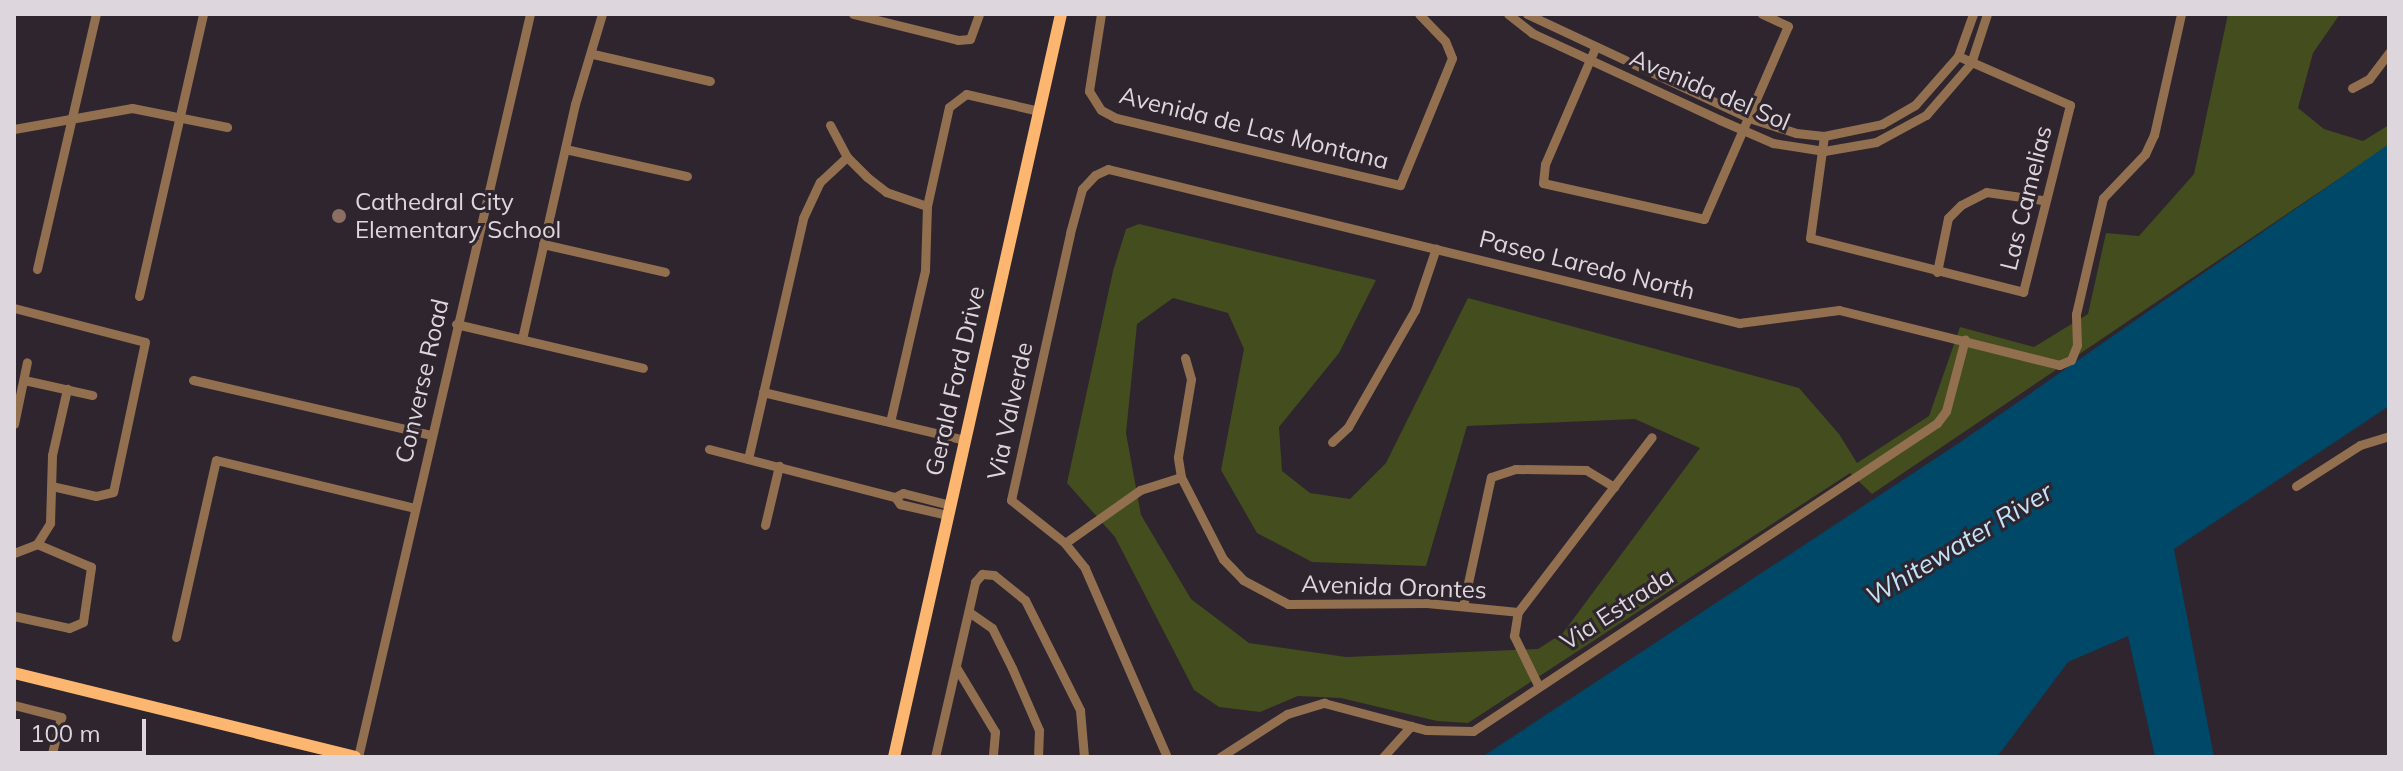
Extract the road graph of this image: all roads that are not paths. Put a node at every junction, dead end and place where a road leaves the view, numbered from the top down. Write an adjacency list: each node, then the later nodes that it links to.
1 (96, 14): 27 (street)
2 (203, 14): 25 (street)
3 (530, 14): 47 (street, Converse Road)
4 (602, 14): 18 (street)
5 (853, 14): 6 (street)
6 (979, 14)
7 (1061, 14): 24 (main road, Gerald Ford Drive)
8 (1101, 14): 9 (street, Avenida de Las Montana)
9 (1419, 14)
10 (1508, 14): 20 (street, Avenida del Sol)
11 (1527, 14): 16 (street, Avenida del Sol)
12 (1762, 14): 26 (street)
13 (1973, 14): 19 (street, Avenida del Sol)
14 (1987, 14): 21 (street, Avenida del Sol)
15 (2181, 14): 49 (street, Paseo Laredo North)
16 (1595, 48): 20 (street); 26 (street, Avenida del Sol)
17 (2389, 52): 23 (street)
18 (593, 54): 22 (street); 33 (street)
19 (1958, 56): 21 (street, Las Camelias); 32 (street, Avenida del Sol)
20 (1590, 60): 31 (street, Avenida del Sol); 31 (street)
21 (1971, 63): 34 (street, Avenida del Sol); 38 (street, Las Camelias)
22 (710, 81)
23 (2352, 88)
24 (1039, 111): 39 (street); 63 (main road, Gerald Ford Drive)
25 (180, 116): 27 (street); 29 (street); 45 (street)
26 (1749, 118): 31 (street); 32 (street, Avenida del Sol)
27 (72, 120): 30 (street); 42 (street)
28 (830, 125): 35 (street)
29 (227, 127)
30 (14, 129)
31 (1744, 130): 34 (street, Avenida del Sol)
32 (1824, 136): 34 (street, Las Camelias)
33 (565, 149): 37 (street); 40 (street)
34 (1824, 151): 44 (street, Las Camelias)
35 (847, 157): 39 (street); 56 (street)
36 (1095, 175): 41 (street, Paseo Laredo North); 75 (street, Via Valverde)
37 (687, 176)
38 (2042, 200): 44 (street); 44 (street, Las Camelias)
39 (927, 206): 58 (street)
40 (543, 244): 43 (street); 48 (street)
41 (1436, 248): 49 (street, Paseo Laredo North); 64 (street)
42 (37, 269)
43 (665, 272)
44 (1937, 272)
45 (139, 296)
46 (14, 308): 69 (street)
47 (456, 324): 48 (street); 60 (street, Converse Road)
48 (522, 339): 52 (street)
49 (1965, 339): 85 (street, Via Estrada)
50 (1185, 358): 68 (street)
51 (27, 362): 53 (street)
52 (643, 368)
53 (24, 380): 55 (street); 59 (street)
54 (193, 380): 60 (street)
55 (67, 389): 57 (street); 69 (street)
56 (763, 392): 58 (street); 66 (street)
57 (92, 395)
58 (890, 422): 63 (street)
59 (14, 424)
60 (431, 435): 72 (street, Converse Road)
61 (2389, 436): 70 (street)
62 (1652, 437): 71 (street)
63 (964, 440): 73 (main road, Gerald Ford Drive)
64 (1332, 442)
65 (709, 449): 66 (street)
66 (748, 459): 67 (street)
67 (779, 466): 73 (street); 74 (street)
68 (1181, 477): 75 (street); 78 (street, Avenida Orontes)
69 (52, 486): 76 (street)
70 (2296, 486)
71 (1614, 487): 78 (street); 80 (street)
72 (414, 508): 82 (street); 91 (street, Converse Road)
73 (949, 510): 92 (main road, Gerald Ford Drive)
74 (765, 525)
75 (1065, 543): 97 (street, Via Valverde)
76 (37, 544): 77 (street); 81 (street)
77 (14, 553)
78 (1463, 606): 80 (street, Avenida Orontes)
79 (969, 612): 83 (street); 95 (street); 96 (street)
80 (1518, 612): 85 (street)
81 (14, 616)
82 (176, 637)
83 (956, 667): 93 (street); 94 (street)
84 (14, 673): 91 (main road)
85 (1538, 685): 87 (street, Via Estrada)
86 (14, 705): 90 (street)
87 (1411, 726): 98 (street, Via Estrada); 99 (street)
88 (14, 754): 89 (street)
89 (27, 757)
90 (51, 757)
91 (356, 757)
92 (894, 757)
93 (935, 757)
94 (993, 757)
95 (1038, 757)
96 (1084, 757)
97 (1167, 757)
98 (1220, 757)
99 (1383, 757)

